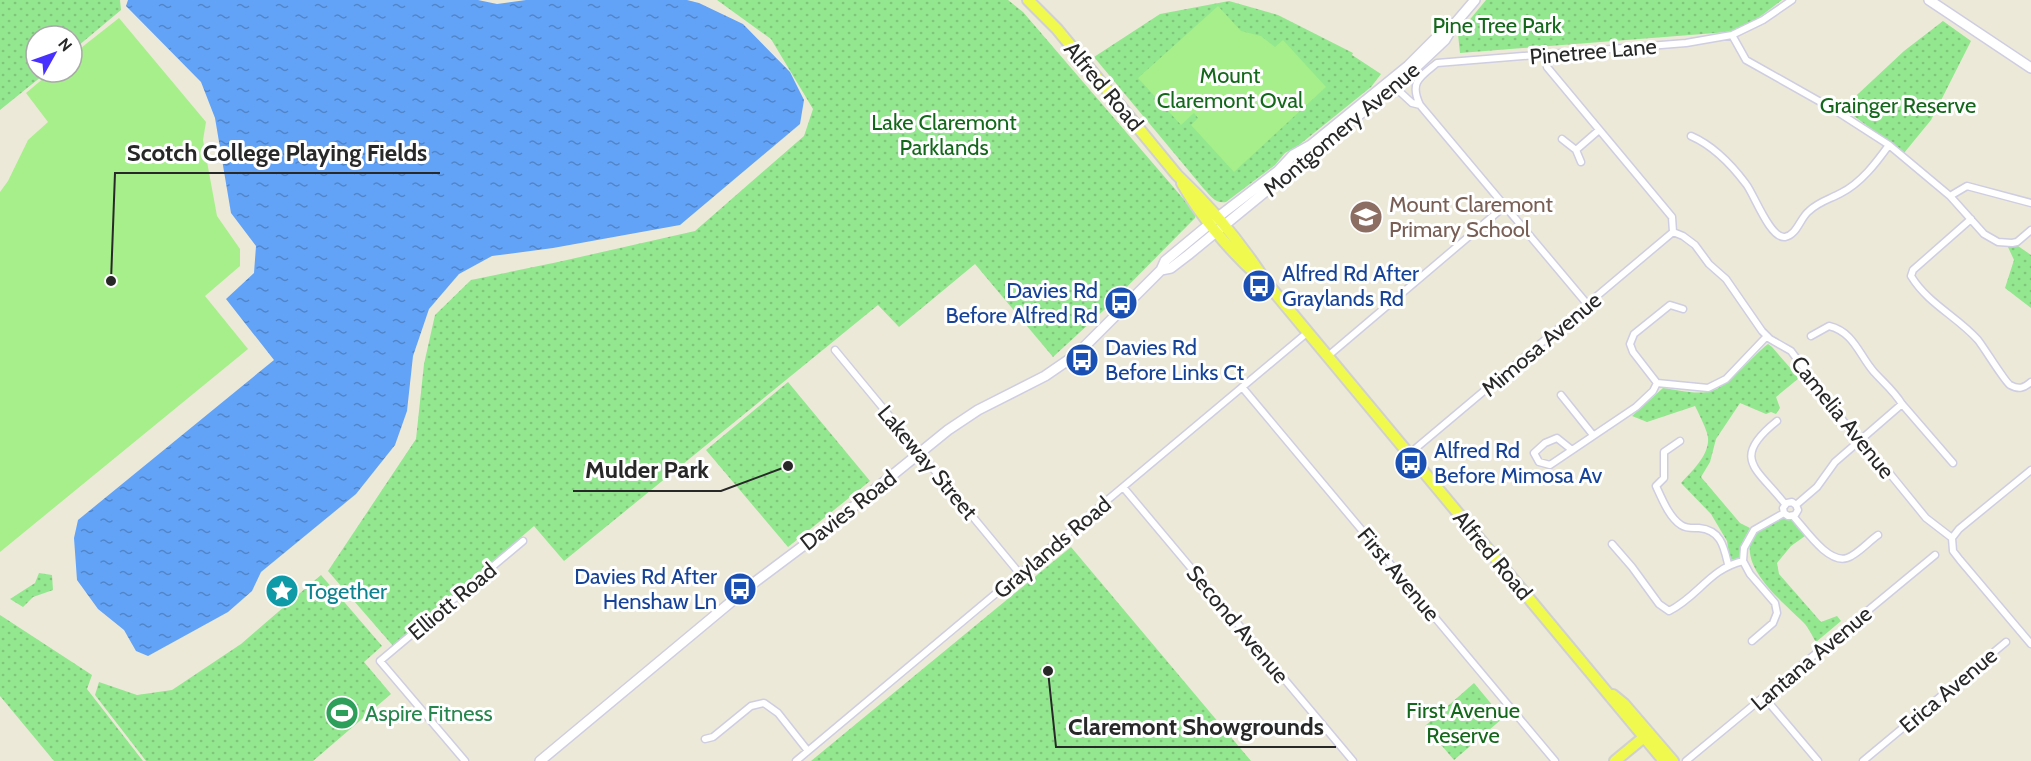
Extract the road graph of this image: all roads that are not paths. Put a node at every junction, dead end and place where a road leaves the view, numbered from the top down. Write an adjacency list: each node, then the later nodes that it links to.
1 (1028, 0): 20 (main road, Alfred Road)
2 (1475, 0): 8 (main road, Montgomery Avenue)
3 (1792, 0): 5 (street, Pinetree Lane)
4 (1929, 0): 7 (main road)
5 (1732, 35): 6 (street, Pinetree Lane); 13 (street)
6 (1546, 55): 9 (street, Pinetree Lane); 10 (street)
7 (2031, 68)
8 (1383, 93): 9 (street); 20 (main road, Montgomery Avenue)
9 (1420, 105): 18 (street)
10 (1599, 130): 14 (street); 22 (street)
11 (1691, 136): 13 (street)
12 (1562, 139): 14 (street)
13 (1889, 145): 16 (street)
14 (1576, 150): 15 (street)
15 (1581, 162)
16 (1950, 196): 17 (street); 19 (street)
17 (2031, 203)
18 (1506, 205): 23 (street); 29 (street)
19 (1971, 219): 21 (street); 30 (street)
20 (1218, 224): 25 (main road, Alfred Road); 40 (main road, Davies Road)
21 (2031, 230)
22 (1673, 232): 23 (street, Mimosa Avenue); 26 (street, Camelia Avenue)
23 (1588, 305): 41 (street, Mimosa Avenue)
24 (1683, 309): 31 (street)
25 (1308, 332): 29 (main road, Alfred Road); 32 (street, Graylands Road)
26 (1767, 336): 31 (street); 38 (street, Camelia Avenue)
27 (1811, 336): 34 (street)
28 (835, 350): 40 (street, Lakeway Street)
29 (1328, 356): 41 (main road, Alfred Road)
30 (2031, 382)
31 (1657, 383): 36 (street)
32 (1242, 387): 44 (street, Graylands Road); 68 (street, First Avenue)
33 (1561, 395): 36 (street)
34 (1902, 404): 38 (street); 42 (street)
35 (1777, 421): 45 (street)
36 (1593, 435): 39 (street)
37 (1680, 441): 55 (street)
38 (1859, 442): 46 (street); 50 (street, Camelia Avenue)
39 (1572, 450): 39 (street)
40 (921, 453): 56 (street, Lakeway Street); 65 (main road, Davies Road)
41 (1409, 454): 61 (main road, Alfred Road)
42 (1953, 463)
43 (2031, 470): 50 (street)
44 (1123, 487): 56 (street, Graylands Road); 67 (street, Second Avenue)
45 (1785, 504): 46 (street); 47 (street)
46 (1796, 505): 48 (street)
47 (1784, 513): 48 (street); 54 (street)
48 (1793, 516): 49 (street)
49 (1878, 534)
50 (1952, 538): 59 (street, Camelia Avenue)
51 (523, 541): 64 (street, Elliott Road)
52 (1612, 544): 55 (street)
53 (1935, 555): 60 (street, Lantana Avenue)
54 (1743, 561): 55 (street); 57 (street)
55 (1728, 564)
56 (1020, 574): 63 (street, Graylands Road)
57 (1752, 641)
58 (2006, 642): 74 (street, Erica Avenue)
59 (2031, 644)
60 (1764, 698): 72 (street, Lantana Avenue); 73 (street)
61 (1646, 735): 69 (main road); 70 (main road, Alfred Road); 71 (main road, Alfred Road)
62 (705, 739): 63 (street)
63 (808, 751): 66 (street, Graylands Road)
64 (465, 761)
65 (540, 761)
66 (796, 761)
67 (1353, 761)
68 (1555, 761)
69 (1615, 761)
70 (1664, 761)
71 (1673, 761)
72 (1686, 761)
73 (1818, 761)
74 (1863, 761)

